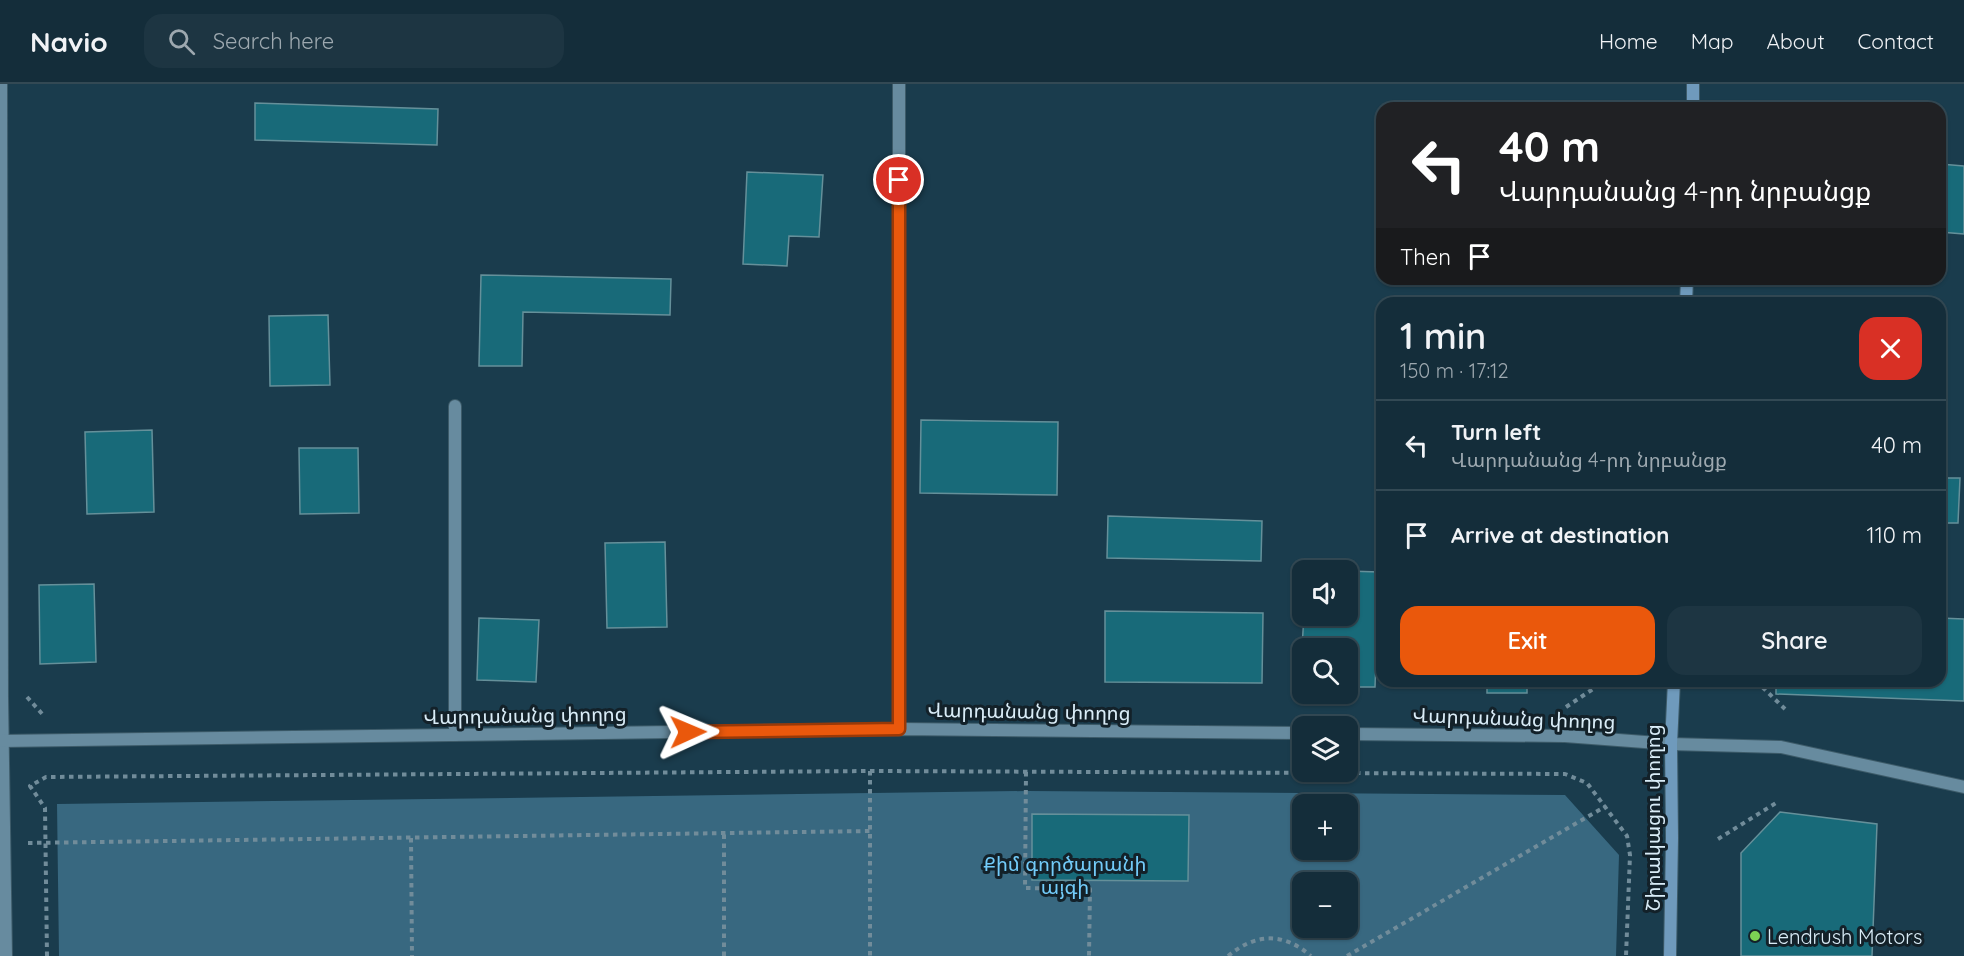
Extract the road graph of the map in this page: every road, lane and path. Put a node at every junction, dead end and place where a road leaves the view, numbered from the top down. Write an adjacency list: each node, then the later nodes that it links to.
1 (1, 84): 17 (street)
2 (899, 84): 13 (street)
3 (1693, 84): 4 (street)
4 (1693, 102)
5 (455, 406): 16 (street)
6 (1596, 687): 10 (path)
7 (1674, 687): 18 (street, Շիրակացու փողոց)
8 (1762, 687): 11 (path)
9 (27, 697): 12 (path)
10 (1566, 707)
11 (1785, 709)
12 (48, 720)
13 (899, 729): 14 (street, Վարդանանց փողոց); 16 (street, Վարդանանց փողոց)
14 (1292, 733)
15 (1358, 734): 18 (street, Վարդանանց փողոց)
16 (454, 735): 17 (street, Վարդանանց փողոց)
17 (1, 741): 28 (street)
18 (1671, 744): 21 (street, Վարդանանց փողոց); 40 (street, Շիրակացու փողոց)
19 (870, 771): 20 (path); 24 (path); 29 (path)
20 (1026, 772): 23 (path); 35 (path)
21 (1964, 787)
22 (1776, 803): 27 (path)
23 (1606, 806): 38 (path); 39 (path)
24 (870, 831): 25 (path); 34 (path)
25 (724, 833): 26 (path); 33 (path)
26 (411, 837): 29 (path); 32 (path)
27 (1718, 839)
28 (4, 843): 29 (path); 30 (street)
29 (45, 843): 31 (path)
30 (6, 956)
31 (47, 956)
32 (412, 956)
33 (724, 956)
34 (870, 956)
35 (1089, 956)
36 (1228, 956): 37 (path)
37 (1311, 956)
38 (1347, 956)
39 (1626, 956)
40 (1670, 956)

